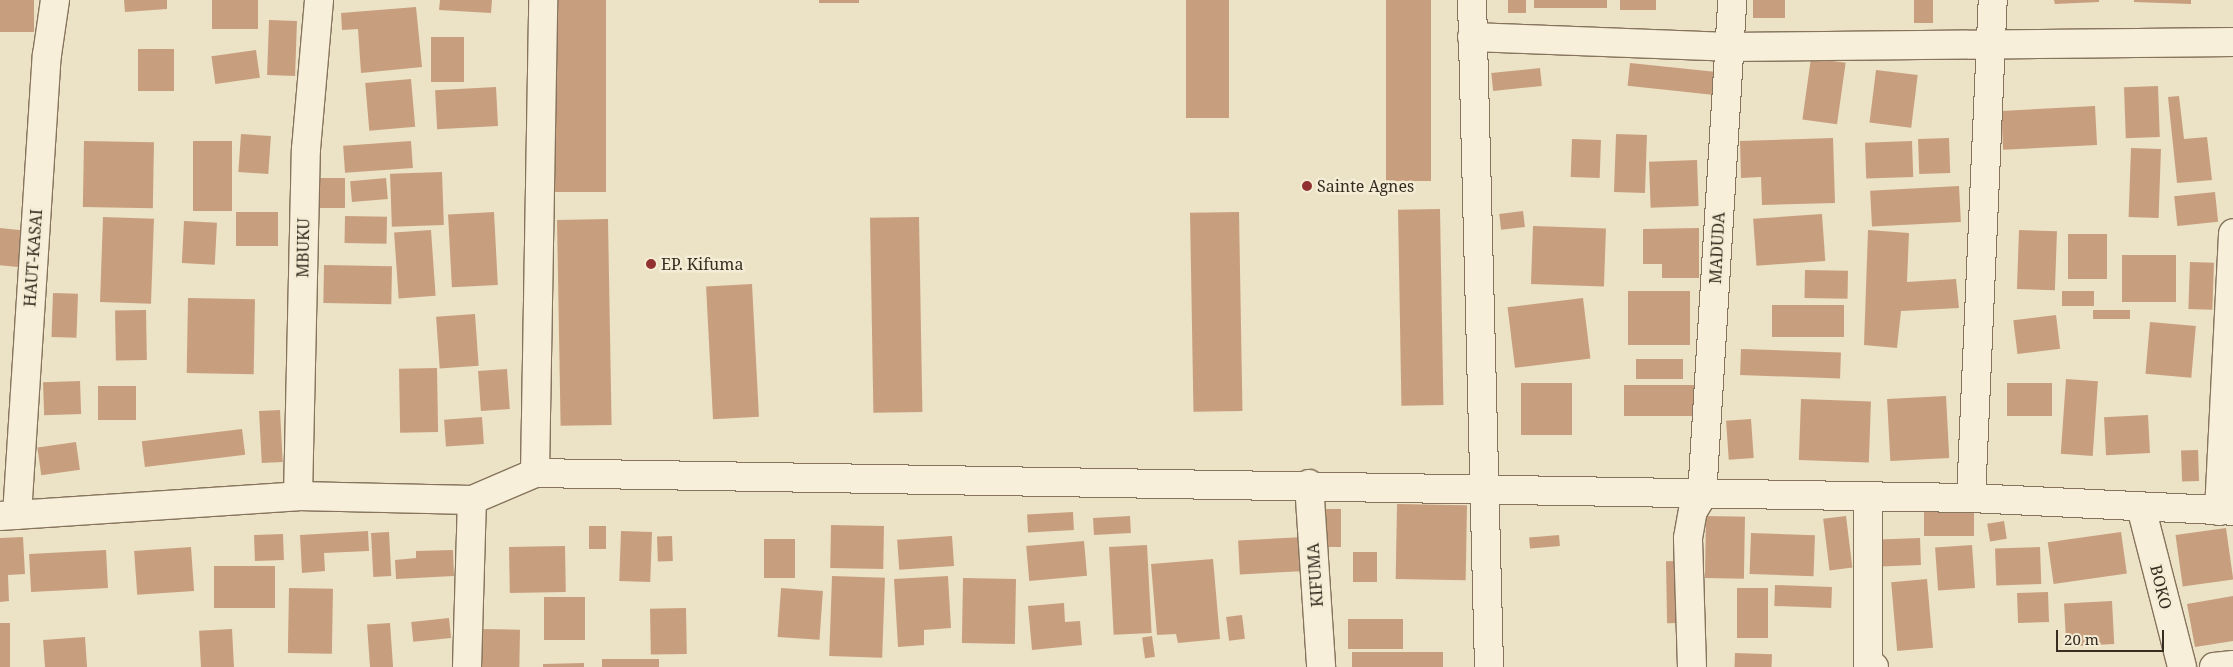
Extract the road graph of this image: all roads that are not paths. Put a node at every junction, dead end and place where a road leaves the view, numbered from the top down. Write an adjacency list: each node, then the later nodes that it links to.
1 (55, 0): 22 (street, HAUT-KASAI)
2 (319, 0): 15 (street, MBUKU)
3 (543, 0): 12 (street)
4 (1472, 0): 7 (street)
5 (1732, 0): 10 (street, MADUDA)
6 (1993, 0): 9 (street)
7 (1472, 37): 10 (street); 14 (street)
8 (2233, 42): 9 (street)
9 (1991, 44): 10 (street); 17 (street)
10 (1730, 47): 16 (street, MADUDA)
11 (2233, 234): 21 (street)
12 (535, 473): 13 (street); 19 (street)
13 (1309, 484): 14 (street); 25 (street, KIFUMA)
14 (1481, 488): 16 (street); 26 (street)
15 (298, 496): 19 (street); 22 (street)
16 (1702, 496): 18 (street); 27 (street)
17 (1971, 498): 18 (street); 20 (street)
18 (1868, 499): 28 (street)
19 (472, 500): 24 (street)
20 (2141, 507): 21 (street); 30 (street, BOKO)
21 (2226, 511)
22 (8, 516)
23 (2233, 666): 31 (street)
24 (467, 667)
25 (1321, 667)
26 (1489, 667)
27 (1692, 667)
28 (1868, 667): 29 (street)
29 (1874, 667)
30 (2182, 667)
31 (2214, 667)

